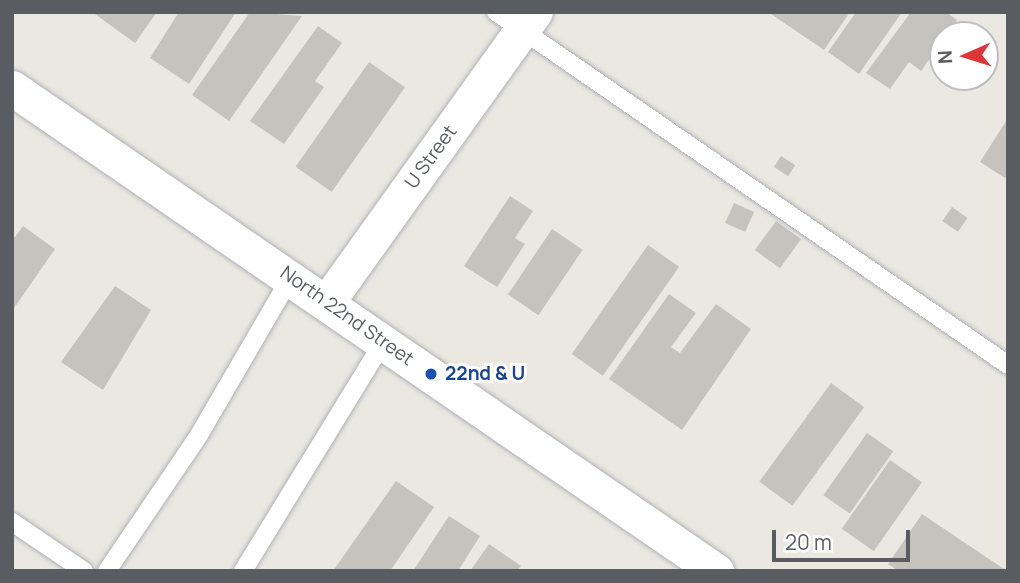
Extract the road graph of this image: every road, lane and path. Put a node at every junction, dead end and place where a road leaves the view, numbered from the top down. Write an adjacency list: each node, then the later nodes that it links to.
1 (518, 18): 4 (street, U Street); 6 (lane)
2 (12, 88): 3 (street, North 22nd Street)
3 (291, 277): 4 (street, North 22nd Street); 9 (lane)
4 (327, 302): 5 (street, North 22nd Street)
5 (384, 341): 10 (lane); 11 (street, North 22nd Street)
6 (1008, 365)
7 (12, 522): 8 (lane)
8 (84, 571)
9 (107, 571)
10 (243, 571)
11 (716, 571)

